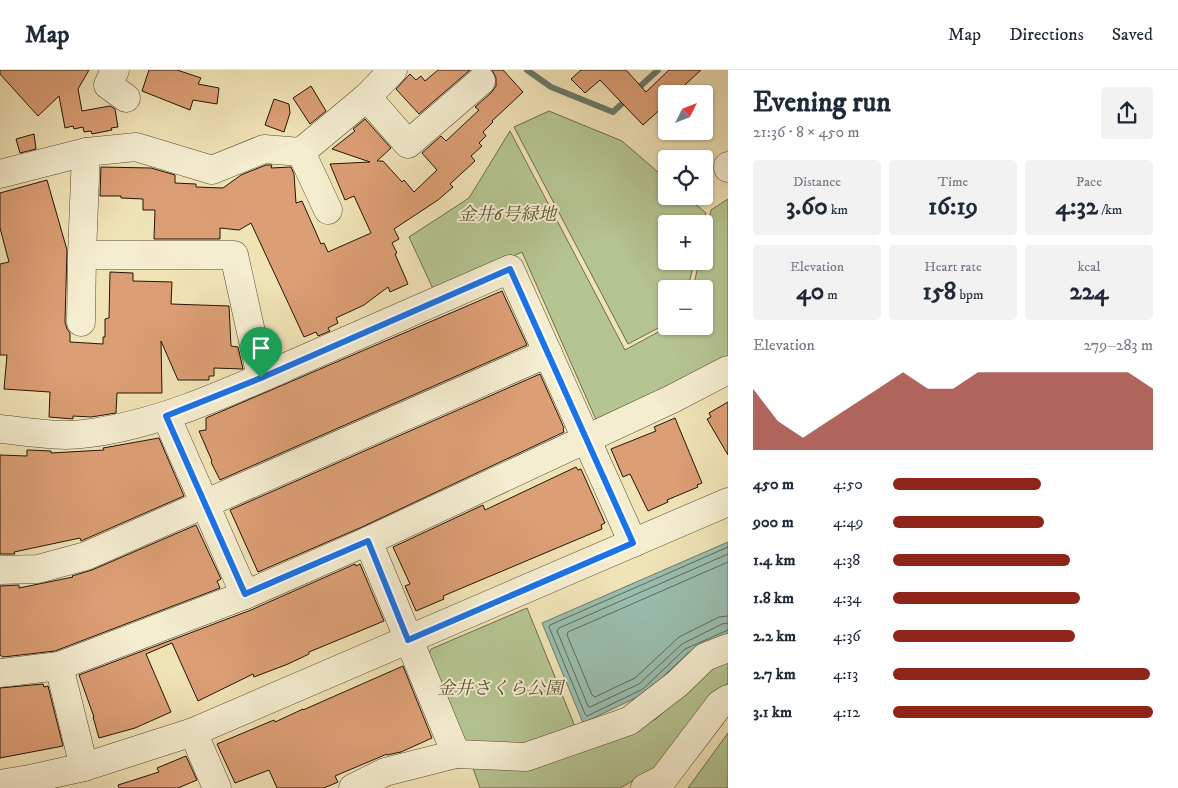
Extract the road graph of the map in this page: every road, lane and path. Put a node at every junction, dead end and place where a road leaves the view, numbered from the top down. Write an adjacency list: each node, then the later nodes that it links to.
1 (115, 70): 5 (street)
2 (393, 70): 4 (street)
3 (481, 81): 4 (street)
4 (368, 97): 7 (street)
5 (126, 98)
6 (86, 152): 7 (street); 8 (street); 10 (street)
7 (301, 152): 9 (street)
8 (0, 174)
9 (328, 210)
10 (82, 255): 11 (street); 14 (street)
11 (81, 322)
12 (548, 353): 14 (street); 17 (street); 19 (street)
13 (728, 370): 17 (street)
14 (261, 378): 15 (street)
15 (166, 416): 16 (street); 19 (street)
16 (0, 429)
17 (586, 438): 20 (street); 21 (street)
18 (728, 502): 21 (street)
19 (205, 504): 22 (street); 23 (street)
20 (368, 541): 23 (street); 24 (street)
21 (633, 543): 24 (street)
22 (0, 570)
23 (245, 594): 26 (street)
24 (408, 640): 29 (street); 30 (street)
25 (728, 648): 30 (street)
26 (59, 666): 27 (street); 31 (street)
27 (0, 673)
28 (728, 699): 35 (street)
29 (193, 732): 31 (street); 33 (street)
30 (456, 754): 34 (street)
31 (84, 767): 32 (street)
32 (0, 784)
33 (217, 788)
34 (353, 788)
35 (645, 788)

